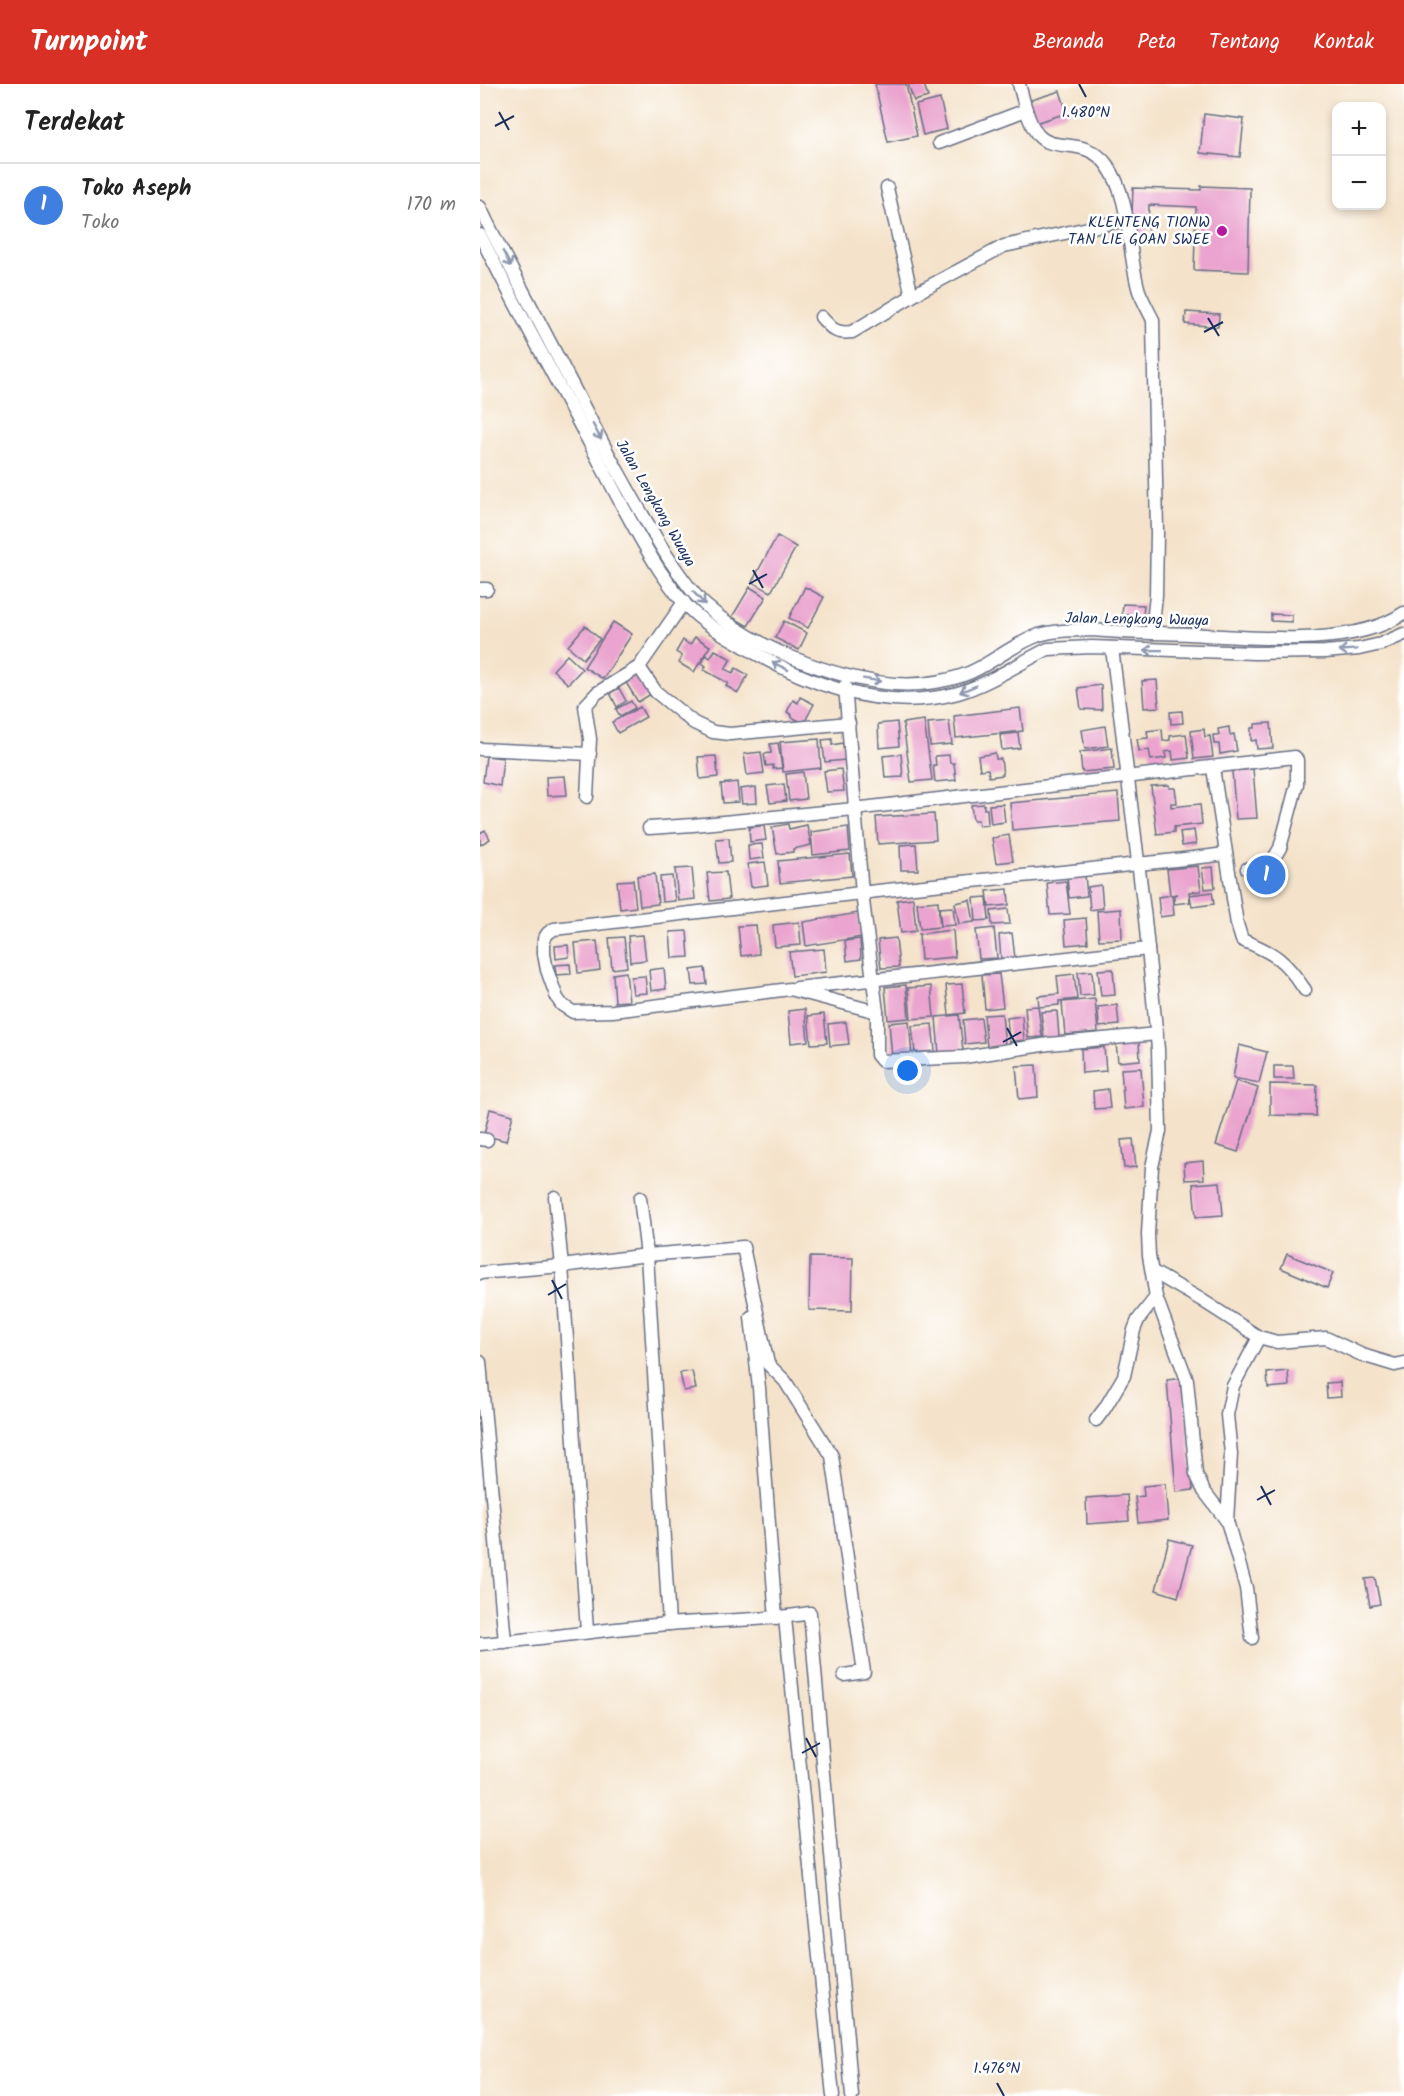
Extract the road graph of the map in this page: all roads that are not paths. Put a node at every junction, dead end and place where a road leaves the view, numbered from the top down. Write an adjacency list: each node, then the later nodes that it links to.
1 (1019, 84): 2 (street)
2 (1026, 110): 3 (street); 6 (street)
3 (939, 143)
4 (887, 188): 8 (street)
5 (480, 207): 16 (street, Jalan Lengkong Wuaya, one-way to 16)
6 (1126, 220): 8 (street); 12 (street)
7 (480, 235): 10 (street, Jalan Lengkong Wuaya)
8 (912, 296): 9 (street)
9 (821, 317)
10 (684, 602): 15 (street); 17 (street, Jalan Lengkong Wuaya, one-way to 10)
11 (1404, 613): 12 (street, Jalan Lengkong Wuaya)
12 (1152, 633): 16 (street, Jalan Lengkong Wuaya, one-way to 12)
13 (1404, 634): 14 (street, Jalan Lengkong Wuaya, one-way to 14)
14 (1112, 648): 17 (street, Jalan Lengkong Wuaya, one-way to 17); 22 (street)
15 (639, 668): 18 (street); 20 (street)
16 (846, 676): 17 (street)
17 (844, 692): 18 (street)
18 (849, 723): 24 (street)
19 (480, 749): 20 (street)
20 (590, 754): 23 (street)
21 (1213, 768): 22 (street); 26 (street); 28 (street)
22 (1128, 778): 24 (street); 27 (street)
23 (587, 797)
24 (854, 809): 25 (street); 29 (street)
25 (649, 828)
26 (1226, 854): 27 (street); 33 (street)
27 (1138, 865): 29 (street); 30 (street)
28 (1247, 869)
29 (862, 893): 31 (street); 32 (street)
30 (1148, 949): 31 (street); 35 (street)
31 (873, 980): 32 (street); 34 (street)
32 (790, 989): 34 (street)
33 (1305, 990)
34 (877, 1012): 35 (street)
35 (1157, 1034): 41 (street)
36 (555, 1197): 40 (street)
37 (640, 1198): 39 (street)
38 (743, 1247): 39 (street); 49 (street); 55 (street)
39 (646, 1255): 40 (street); 50 (street)
40 (562, 1266): 42 (street); 51 (street)
41 (1153, 1272): 43 (street); 44 (street)
42 (480, 1273)
43 (1156, 1297): 47 (street); 48 (street)
44 (1259, 1336): 46 (street); 48 (street)
45 (480, 1362): 53 (street)
46 (1404, 1363)
47 (1096, 1420)
48 (1227, 1521): 52 (street)
49 (780, 1618): 50 (street); 56 (street); 57 (street)
50 (669, 1624): 51 (street)
51 (587, 1631): 53 (street)
52 (1252, 1638)
53 (505, 1642): 54 (street)
54 (480, 1644)
55 (844, 1675)
56 (833, 2096)
57 (852, 2096)

